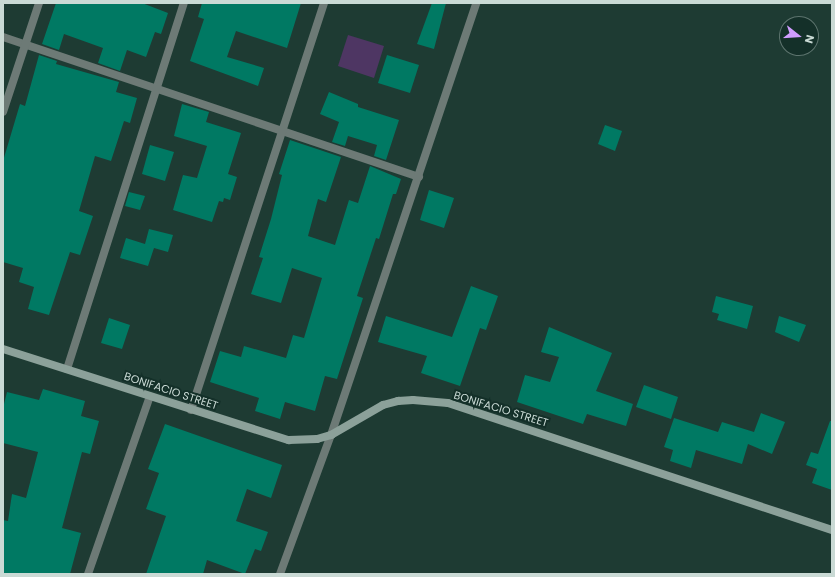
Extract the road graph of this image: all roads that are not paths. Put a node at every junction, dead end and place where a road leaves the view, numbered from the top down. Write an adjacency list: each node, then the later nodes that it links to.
1 (39, 3): 6 (street)
2 (184, 3): 7 (street)
3 (324, 3): 9 (street)
4 (476, 3): 10 (street)
5 (3, 37): 6 (street)
6 (26, 44): 7 (street); 8 (street)
7 (156, 89): 9 (street); 12 (street)
8 (3, 112)
9 (284, 129): 10 (street); 14 (street)
10 (419, 177): 15 (street)
11 (3, 349): 12 (street, BONIFACIO STREET)
12 (68, 369): 13 (street, BONIFACIO STREET)
13 (150, 396): 14 (street, BONIFACIO STREET); 17 (street)
14 (191, 410): 15 (street, BONIFACIO STREET)
15 (331, 435): 16 (street, BONIFACIO STREET); 18 (street)
16 (832, 530)
17 (88, 574)
18 (280, 574)

